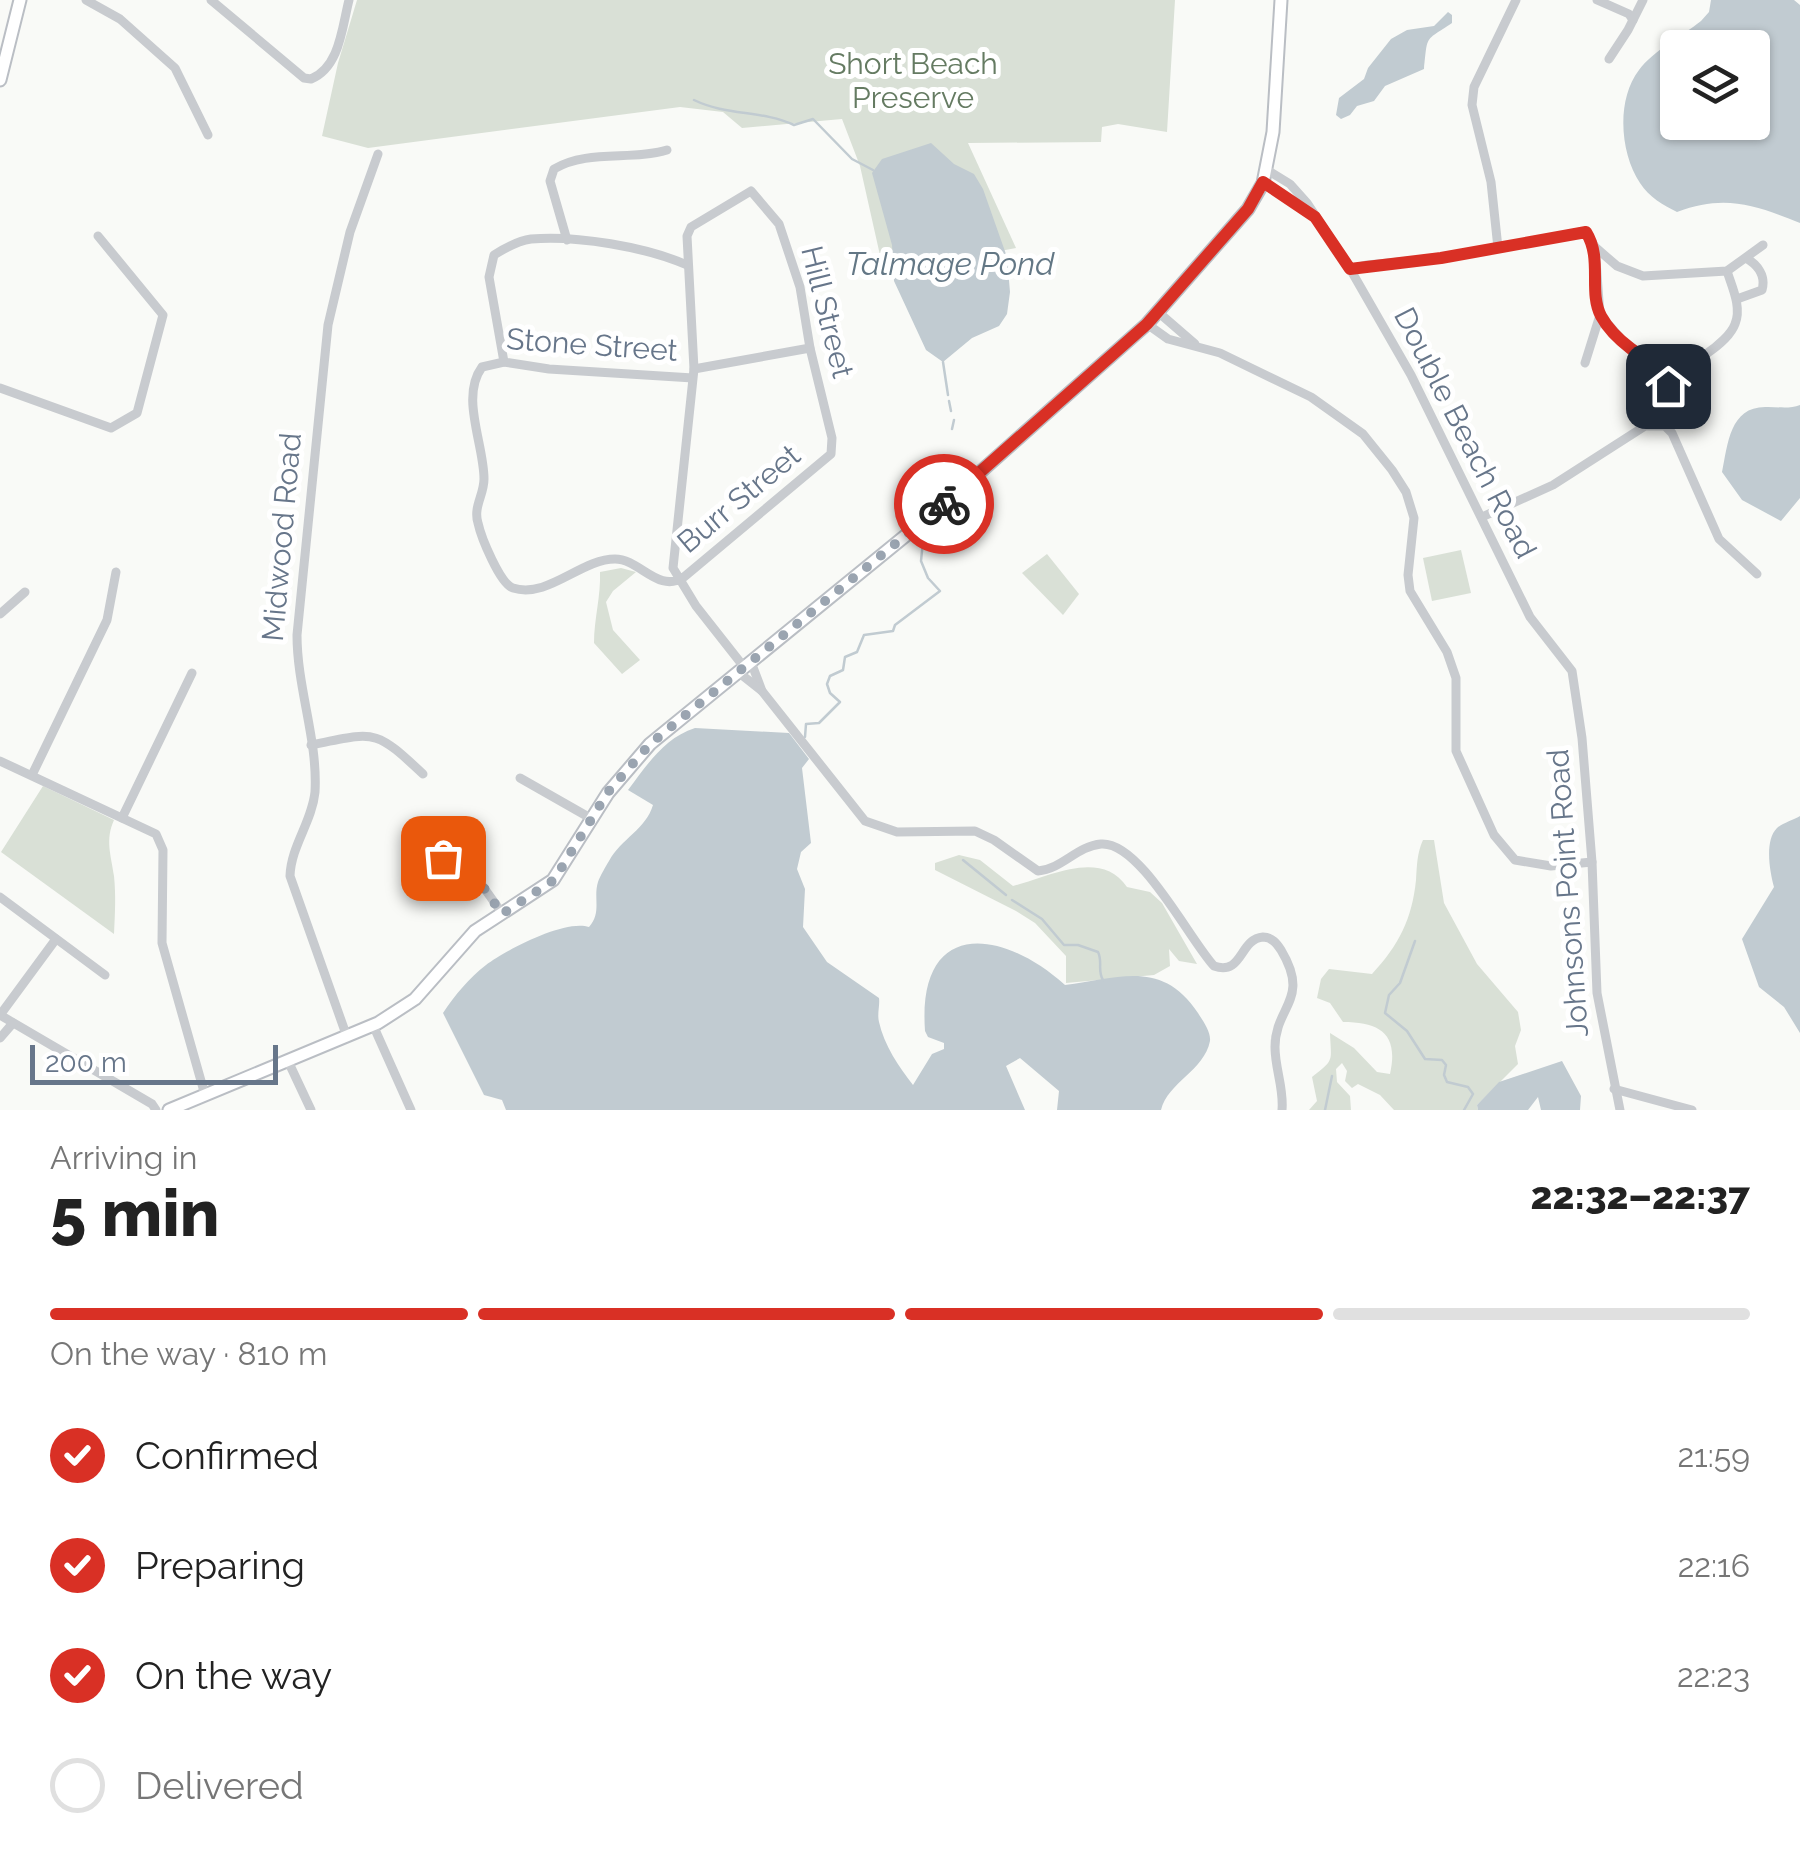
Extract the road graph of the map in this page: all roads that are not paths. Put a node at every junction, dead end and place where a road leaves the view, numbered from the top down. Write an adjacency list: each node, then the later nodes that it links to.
1 (20, 0): 11 (main road)
2 (86, 0): 12 (street)
3 (211, 0): 4 (street)
4 (349, 0)
5 (1281, 0): 15 (main road)
6 (1516, 0): 20 (street)
7 (1596, 0): 9 (street)
8 (1643, 0): 9 (street)
9 (1634, 20): 10 (street)
10 (1609, 59)
11 (0, 80)
12 (208, 135)
13 (667, 150): 17 (street)
14 (378, 154): 48 (street, Midwood Road)
15 (1265, 176): 23 (street, Double Beach Road); 26 (main road)
16 (98, 236): 36 (street)
17 (568, 240): 22 (street); 31 (street)
18 (1763, 246): 21 (street)
19 (1595, 247): 20 (street); 24 (street); 27 (street)
20 (1498, 248): 23 (street)
21 (1746, 258): 24 (street); 25 (street)
22 (687, 265): 30 (street, Hill Street); 34 (street)
23 (1350, 269): 38 (street, Double Beach Road)
24 (1727, 271): 25 (street)
25 (1737, 299): 33 (street)
26 (1158, 312): 28 (main road); 29 (street)
27 (1600, 315): 32 (street); 33 (street)
28 (1147, 324): 29 (street); 44 (main road)
29 (1195, 344): 56 (street)
30 (810, 348): 34 (street, Stone Street); 37 (street, Hill Street)
31 (504, 362): 34 (street, Stone Street); 41 (street, Stone Street)
32 (1585, 363)
33 (1669, 370): 35 (street)
34 (693, 373): 41 (street)
35 (1668, 386)
36 (0, 388)
37 (831, 454): 41 (street, Burr Street)
38 (1482, 517): 40 (street); 45 (street, Double Beach Road)
39 (116, 572): 50 (street)
40 (1756, 574)
41 (678, 581): 44 (street)
42 (25, 592): 43 (street)
43 (0, 614)
44 (744, 667): 47 (street); 47 (street); 54 (main road)
45 (1572, 670): 56 (street, Johnsons Point Road)
46 (192, 673): 53 (street)
47 (762, 690): 74 (street)
48 (312, 745): 51 (street); 64 (street, Midwood Road)
49 (0, 760): 50 (street)
50 (32, 774): 53 (street)
51 (423, 774)
52 (520, 778): 54 (street)
53 (122, 818): 68 (street)
54 (592, 819): 58 (main road)
55 (422, 850): 58 (street)
56 (1592, 862): 67 (street, Johnsons Point Road)
57 (0, 897): 59 (street)
58 (502, 914): 63 (main road)
59 (56, 938): 60 (street); 61 (street)
60 (105, 976)
61 (0, 1015): 62 (street)
62 (12, 1023): 65 (street); 70 (street)
63 (373, 1025): 64 (main road); 73 (street)
64 (346, 1037): 66 (main road)
65 (0, 1038)
66 (288, 1061): 68 (main road); 72 (street)
67 (1614, 1089): 75 (street, Johnsons Point Road); 76 (street)
68 (205, 1095): 69 (main road)
69 (187, 1107): 71 (main road)
70 (156, 1110)
71 (169, 1110)
72 (311, 1110)
73 (411, 1110)
74 (1282, 1110)
75 (1620, 1110)
76 (1692, 1110)

